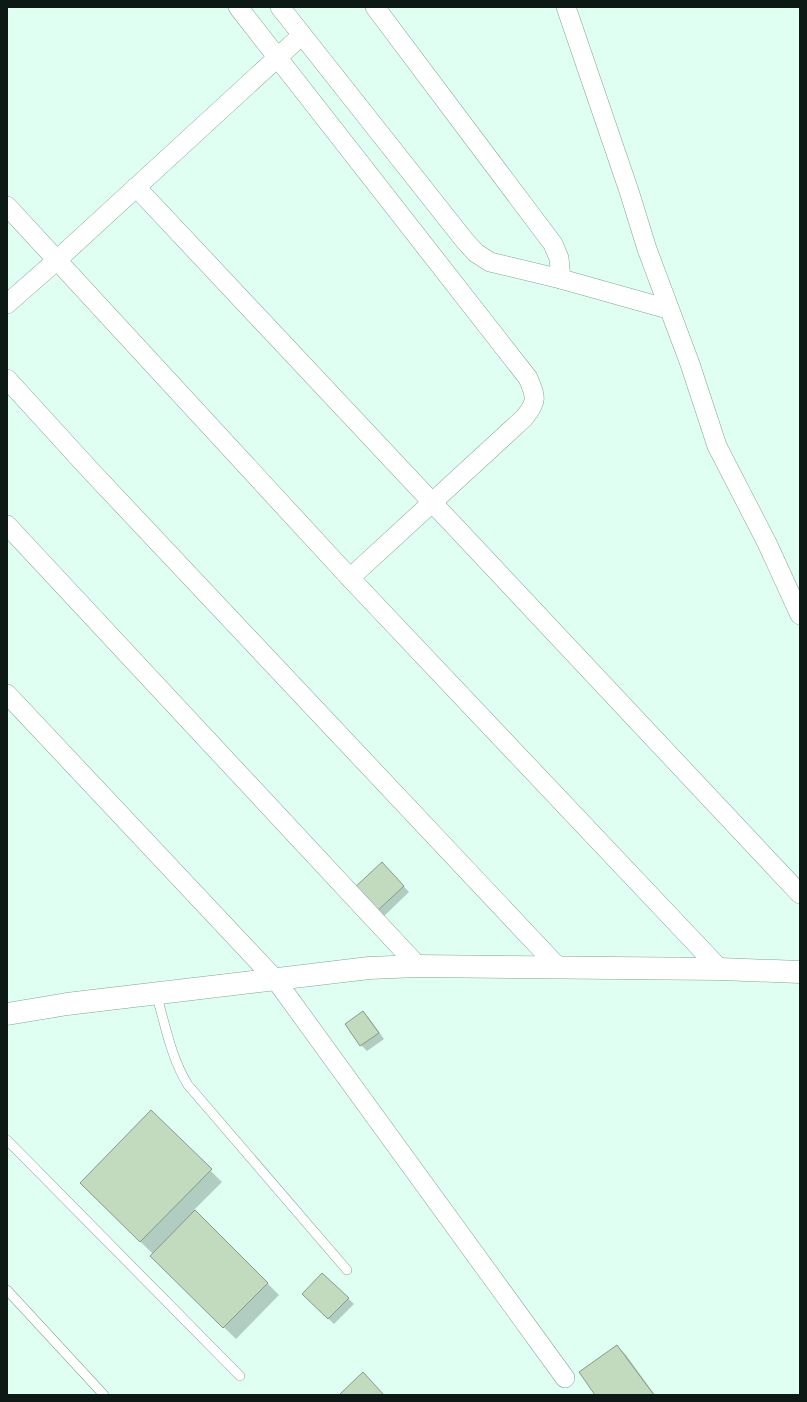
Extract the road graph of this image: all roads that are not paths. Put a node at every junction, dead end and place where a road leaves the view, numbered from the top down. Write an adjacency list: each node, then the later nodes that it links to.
1 (238, 7): 6 (street)
2 (280, 7): 5 (street)
3 (375, 7): 10 (street)
4 (566, 7): 12 (street)
5 (302, 35): 6 (street); 10 (street)
6 (278, 57): 7 (street); 14 (street)
7 (136, 188): 9 (street); 14 (street)
8 (7, 206): 9 (street)
9 (57, 260): 11 (street); 16 (street)
10 (561, 279): 12 (street)
11 (7, 304)
12 (668, 310): 17 (street)
13 (7, 379): 21 (street)
14 (432, 502): 16 (street); 19 (street)
15 (7, 525): 20 (street)
16 (350, 578): 22 (street)
17 (800, 615)
18 (7, 694): 24 (street)
19 (800, 894)
20 (418, 966): 21 (main road); 24 (main road)
21 (559, 968): 22 (main road)
22 (720, 969): 23 (main road)
23 (800, 972)
24 (275, 979): 25 (main road); 31 (street)
25 (156, 993): 26 (main road); 28 (lane)
26 (7, 1014)
27 (7, 1140): 30 (lane)
28 (347, 1270)
29 (7, 1290): 32 (lane)
30 (240, 1376)
31 (565, 1378)
32 (104, 1395)

